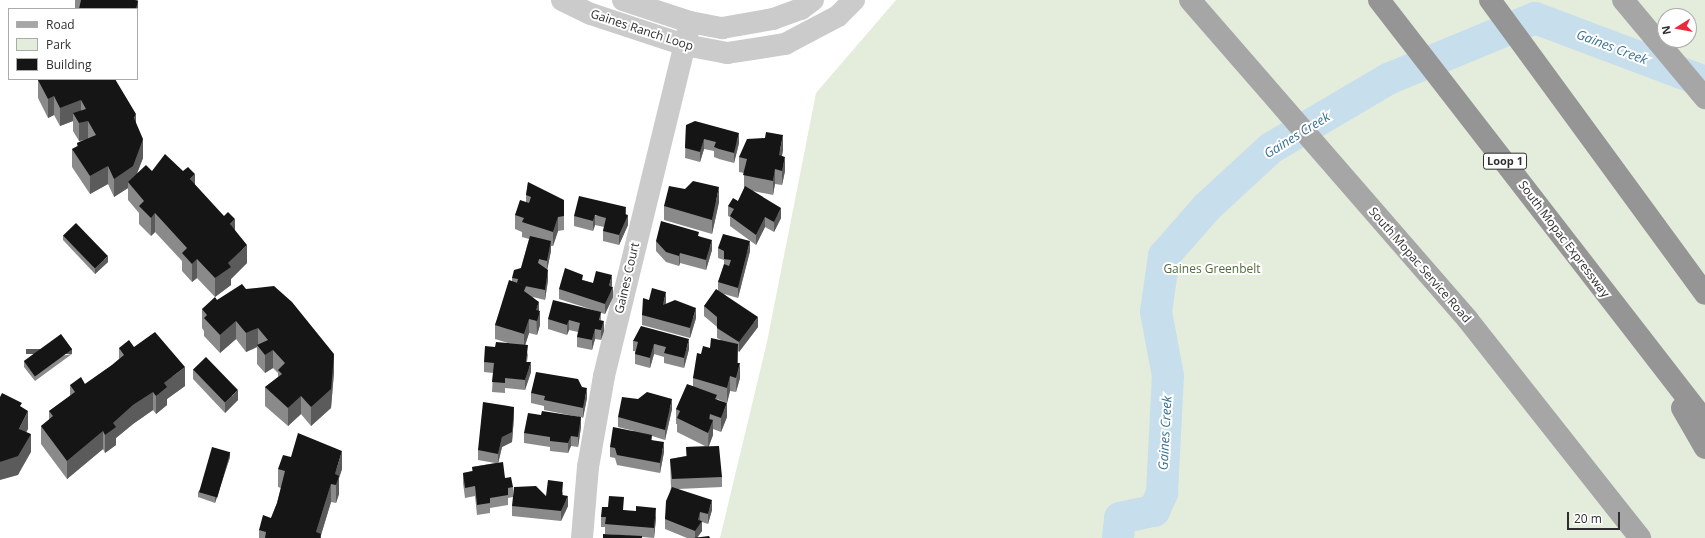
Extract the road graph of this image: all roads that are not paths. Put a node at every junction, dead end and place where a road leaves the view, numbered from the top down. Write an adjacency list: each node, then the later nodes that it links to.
1 (562, 0): 10 (street, Gaines Ranch Loop)
2 (623, 0): 9 (street, Gaines Ranch Loop)
3 (812, 0): 9 (street, Gaines Ranch Loop)
4 (854, 0): 10 (street, Gaines Ranch Loop)
5 (1190, 0): 17 (main road, South Mopac Service Road)
6 (1379, 0): 13 (highway, South Mopac Expressway / Loop 1)
7 (1490, 0): 12 (highway)
8 (1623, 0): 11 (main road)
9 (690, 22): 10 (street, Gaines Court)
10 (685, 45): 16 (street, Gaines Court)
11 (1705, 98)
12 (1705, 294)
13 (1654, 358): 14 (highway, South Mopac Expressway / Loop 1); 15 (highway)
14 (1705, 421)
15 (1705, 448)
16 (582, 538)
17 (1640, 538)

